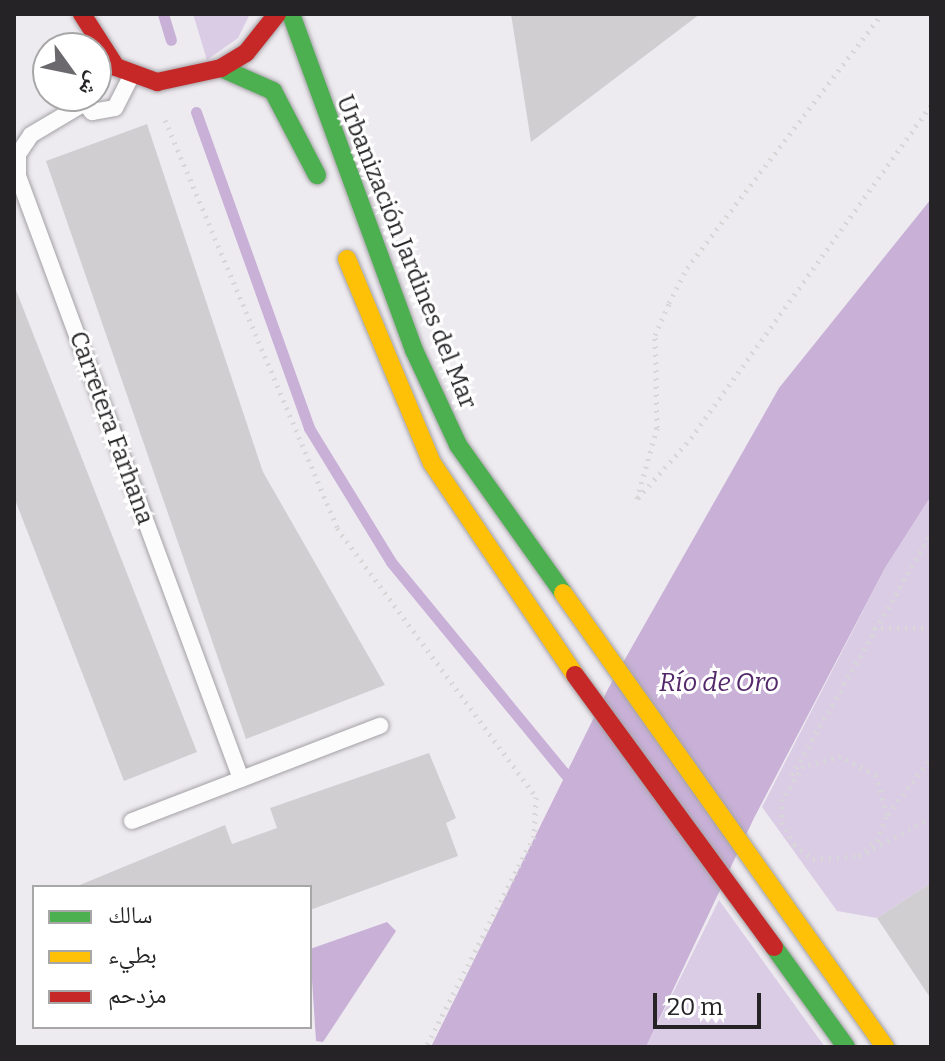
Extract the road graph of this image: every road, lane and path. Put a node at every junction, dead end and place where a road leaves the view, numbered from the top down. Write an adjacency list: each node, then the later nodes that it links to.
1 (277, 14): 5 (street)
2 (291, 14): 25 (street, Urbanización Jardines del Mar)
3 (882, 14): 7 (path)
4 (112, 65): 6 (street)
5 (221, 68): 6 (street); 10 (street)
6 (131, 76): 8 (lane, Carretera Farhana); 23 (path)
7 (931, 105)
8 (112, 109)
9 (65, 112): 17 (lane, Carretera Farhana)
10 (323, 193)
11 (339, 236): 24 (street)
12 (931, 533): 13 (path)
13 (872, 628): 14 (path); 18 (path)
14 (931, 628)
15 (380, 726): 17 (lane)
16 (931, 758): 19 (path)
17 (241, 779): 21 (lane)
18 (789, 781): 19 (path); 22 (path)
19 (887, 815): 22 (path)
20 (931, 818): 22 (path)
21 (132, 821)
22 (859, 856)
23 (426, 1047)
24 (846, 1047)
25 (885, 1047)

